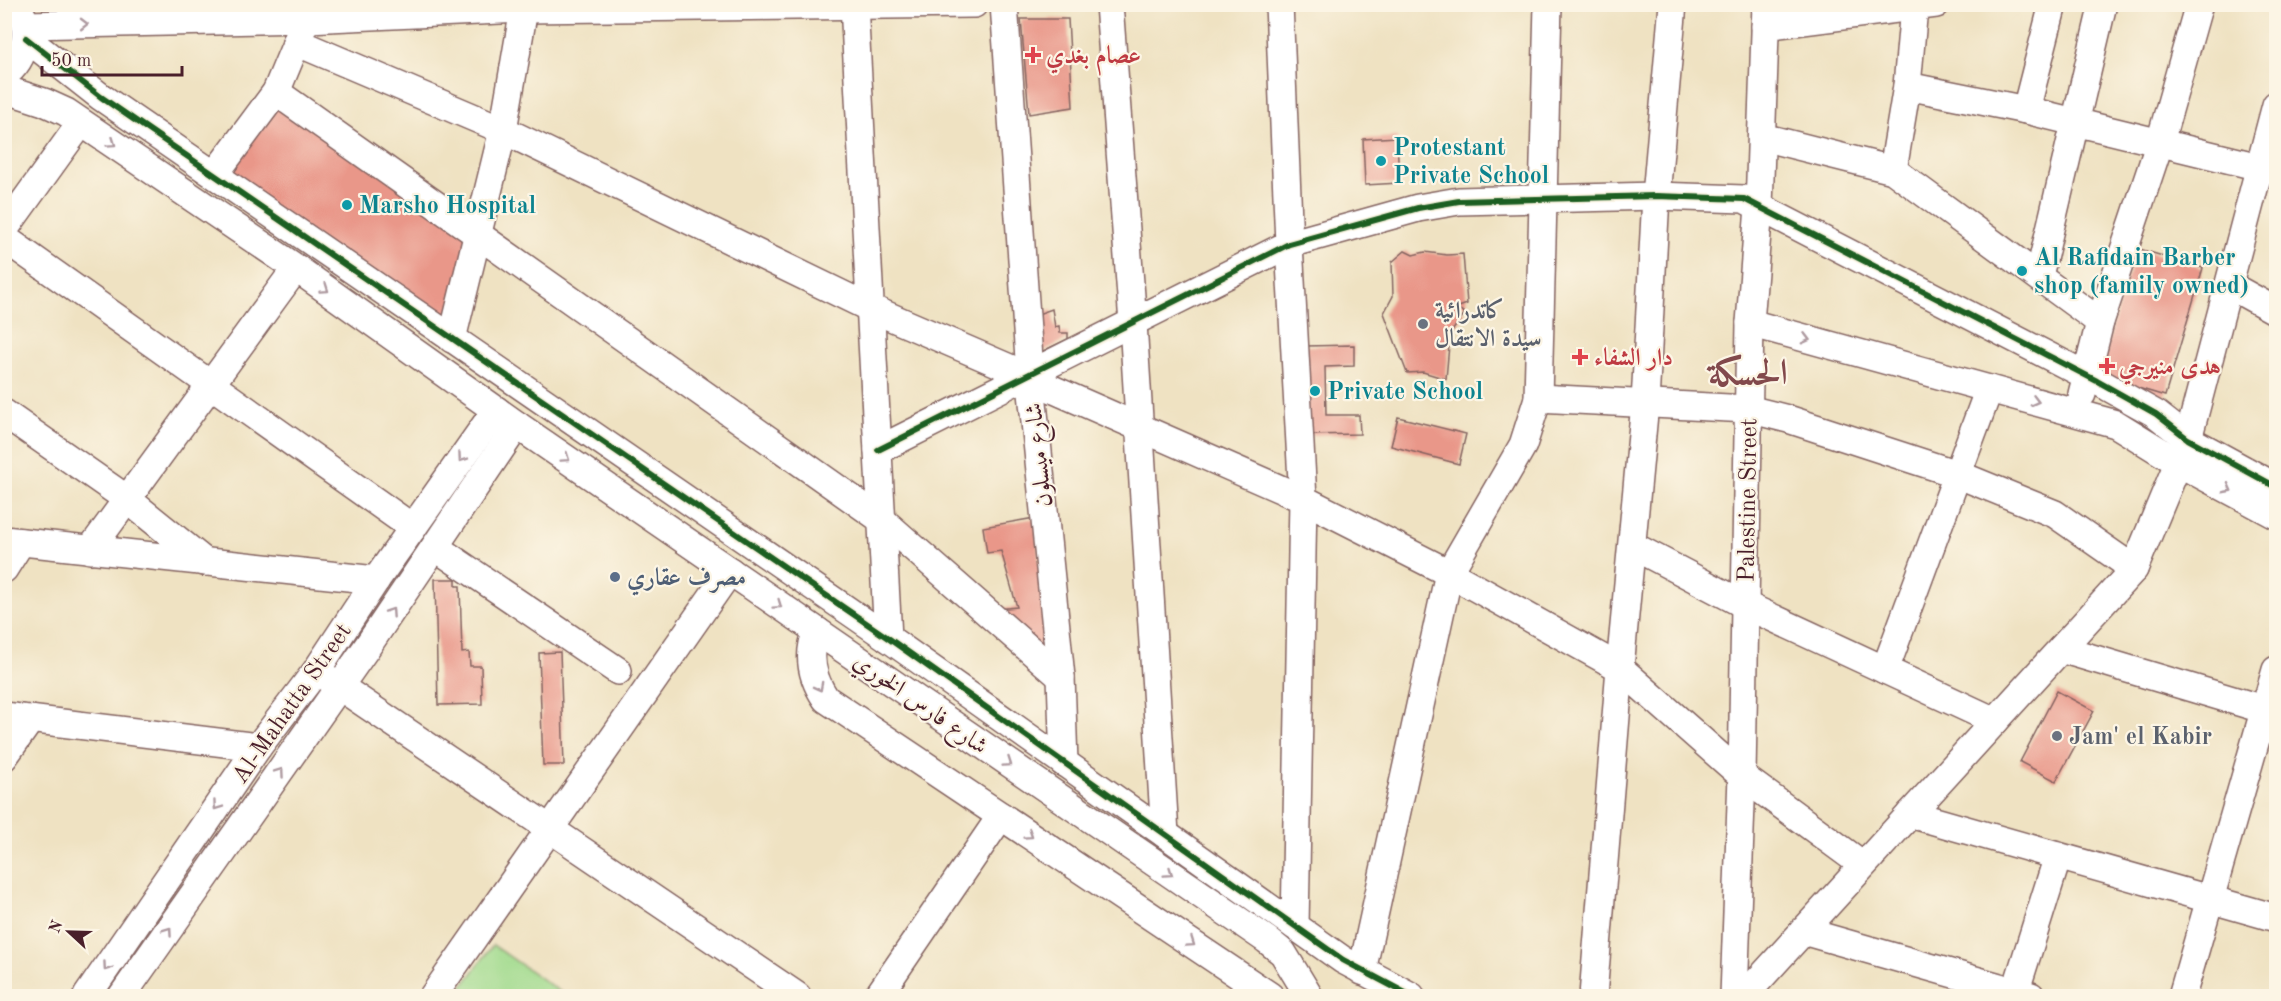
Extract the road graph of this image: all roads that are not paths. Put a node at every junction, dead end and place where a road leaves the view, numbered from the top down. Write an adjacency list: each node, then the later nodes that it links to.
1 (974, 4): 10 (street)
2 (1004, 4): 47 (street, شارع ميسلون)
3 (1109, 4): 44 (street)
4 (1280, 4): 37 (street)
5 (1548, 4): 32 (street)
6 (1673, 4): 31 (street)
7 (2053, 4): 22 (street)
8 (2103, 4): 23 (street)
9 (2199, 4): 27 (street)
10 (854, 5): 12 (street); 41 (street)
11 (1925, 6): 14 (street); 18 (street)
12 (587, 7): 13 (street)
13 (524, 9): 16 (street); 25 (street)
14 (1766, 15): 26 (street, Palestine Street)
15 (26, 19): 16 (street, one-way to 16); 17 (street); 30 (street)
16 (302, 31): 20 (street); 25 (street)
17 (4, 75)
18 (1907, 86): 22 (street); 29 (street)
19 (4, 89): 24 (street, شارع فارس الخوري)
20 (276, 92): 30 (street); 35 (street)
21 (2277, 105): 28 (street)
22 (2026, 110): 23 (street)
23 (2075, 122): 27 (street); 39 (street)
24 (81, 123): 34 (street); 38 (street, شارع فارس الخوري, one-way to 38)
25 (503, 130): 35 (street); 41 (street)
26 (1762, 137): 29 (street); 33 (street, Palestine Street)
27 (2160, 142): 28 (street); 43 (street)
28 (2268, 169): 40 (street)
29 (1893, 170): 39 (street)
30 (215, 174): 46 (street)
31 (1656, 196): 32 (street); 33 (street); 52 (street)
32 (1542, 198): 37 (street); 51 (street)
33 (1759, 207): 45 (street, Palestine Street); 48 (street)
34 (4, 230)
35 (477, 235): 46 (street); 65 (street)
36 (4, 238): 49 (street)
37 (1289, 244): 44 (street); 62 (street)
38 (296, 268): 49 (street); 56 (street, شارع فارس الخوري, one-way to 56)
39 (2039, 276): 43 (street)
40 (2229, 285): 42 (street); 59 (street)
41 (870, 308): 47 (street); 58 (street)
42 (2277, 311)
43 (2100, 322): 48 (street)
44 (1133, 323): 47 (street); 57 (street)
45 (1750, 323): 50 (street, one-way to 50); 53 (street, Palestine Street)
46 (452, 339): 79 (street)
47 (1030, 373): 57 (street); 58 (street); 86 (street, شارع ميسلون)
48 (2086, 377): 55 (street); 59 (street)
49 (211, 384): 63 (street); 66 (street)
50 (1989, 389): 55 (street, one-way to 55); 60 (street)
51 (1538, 398): 52 (street); 75 (street)
52 (1645, 404): 53 (street); 68 (street)
53 (1748, 409): 60 (street); 77 (street, Palestine Street)
54 (4, 413): 63 (street)
55 (2077, 413): 59 (street)
56 (507, 418): 66 (street, Al-Mahatta Street, one-way to 66); 69 (street, Al-Mahatta Street); 74 (street, شارع فارس الخوري, one-way to 74)
57 (1140, 428): 62 (street); 99 (street)
58 (878, 450): 65 (street)
59 (2184, 451): 61 (street); 64 (street, one-way to 64); 73 (street)
60 (1957, 474): 73 (street); 82 (street)
61 (2277, 487)
62 (1303, 499): 75 (street); 104 (street)
63 (127, 500): 70 (street); 71 (street)
64 (2277, 515)
65 (882, 520): 79 (street); 86 (street)
66 (413, 528): 76 (street, Al-Mahatta Street)
67 (13, 541): 70 (street); 72 (street)
68 (1633, 546): 77 (street); 81 (street)
69 (435, 547): 85 (street); 87 (street, Al-Mahatta Street, one-way to 69)
70 (90, 550): 71 (street)
71 (205, 562): 76 (street)
72 (4, 569)
73 (2134, 569): 80 (street)
74 (730, 571): 78 (street, شارع فارس الخوري, one-way to 78); 98 (street)
75 (1449, 573): 81 (street); 106 (street)
76 (376, 580): 84 (street, Al-Mahatta Street)
77 (1745, 605): 82 (street); 95 (street, Palestine Street)
78 (816, 631): 97 (street, one-way to 97); 114 (street, شارع فارس الخوري, one-way to 114)
79 (888, 638): 94 (street)
80 (2061, 649): 88 (street); 91 (street)
81 (1620, 668): 95 (street); 116 (street)
82 (1885, 670): 91 (street)
83 (2277, 670): 88 (street)
84 (316, 671): 87 (street); 92 (street, Al-Mahatta Street)
85 (618, 671)
86 (1061, 677): 94 (street, شارع ميسلون)
87 (340, 686): 98 (street); 109 (street, Al-Mahatta Street, one-way to 87)
88 (2271, 711): 102 (street)
89 (4, 716): 90 (street)
90 (31, 719): 92 (street); 93 (street)
91 (1995, 721): 96 (street)
92 (258, 747): 108 (street, Al-Mahatta Street, one-way to 108)
93 (4, 757)
94 (1064, 762): 99 (street)
95 (1742, 776): 101 (street); 117 (street, Palestine Street)
96 (1910, 814): 100 (street); 101 (street)
97 (1001, 816): 112 (street); 113 (street, one-way to 113)
98 (550, 828): 110 (street); 111 (street)
99 (1165, 834): 104 (street)
100 (2058, 856): 102 (street); 107 (street)
101 (1863, 865): 105 (street)
102 (2210, 899): 103 (street); 119 (street)
103 (2277, 918)
104 (1295, 926): 106 (street)
105 (1803, 932): 107 (street); 118 (street)
106 (1362, 971): 115 (street)
107 (2020, 995)
108 (87, 996)
109 (122, 996)
110 (433, 996)
111 (797, 996)
112 (878, 996)
113 (1270, 996)
114 (1309, 996)
115 (1411, 996)
116 (1593, 996)
117 (1734, 996)
118 (1744, 996)
119 (2182, 996)

